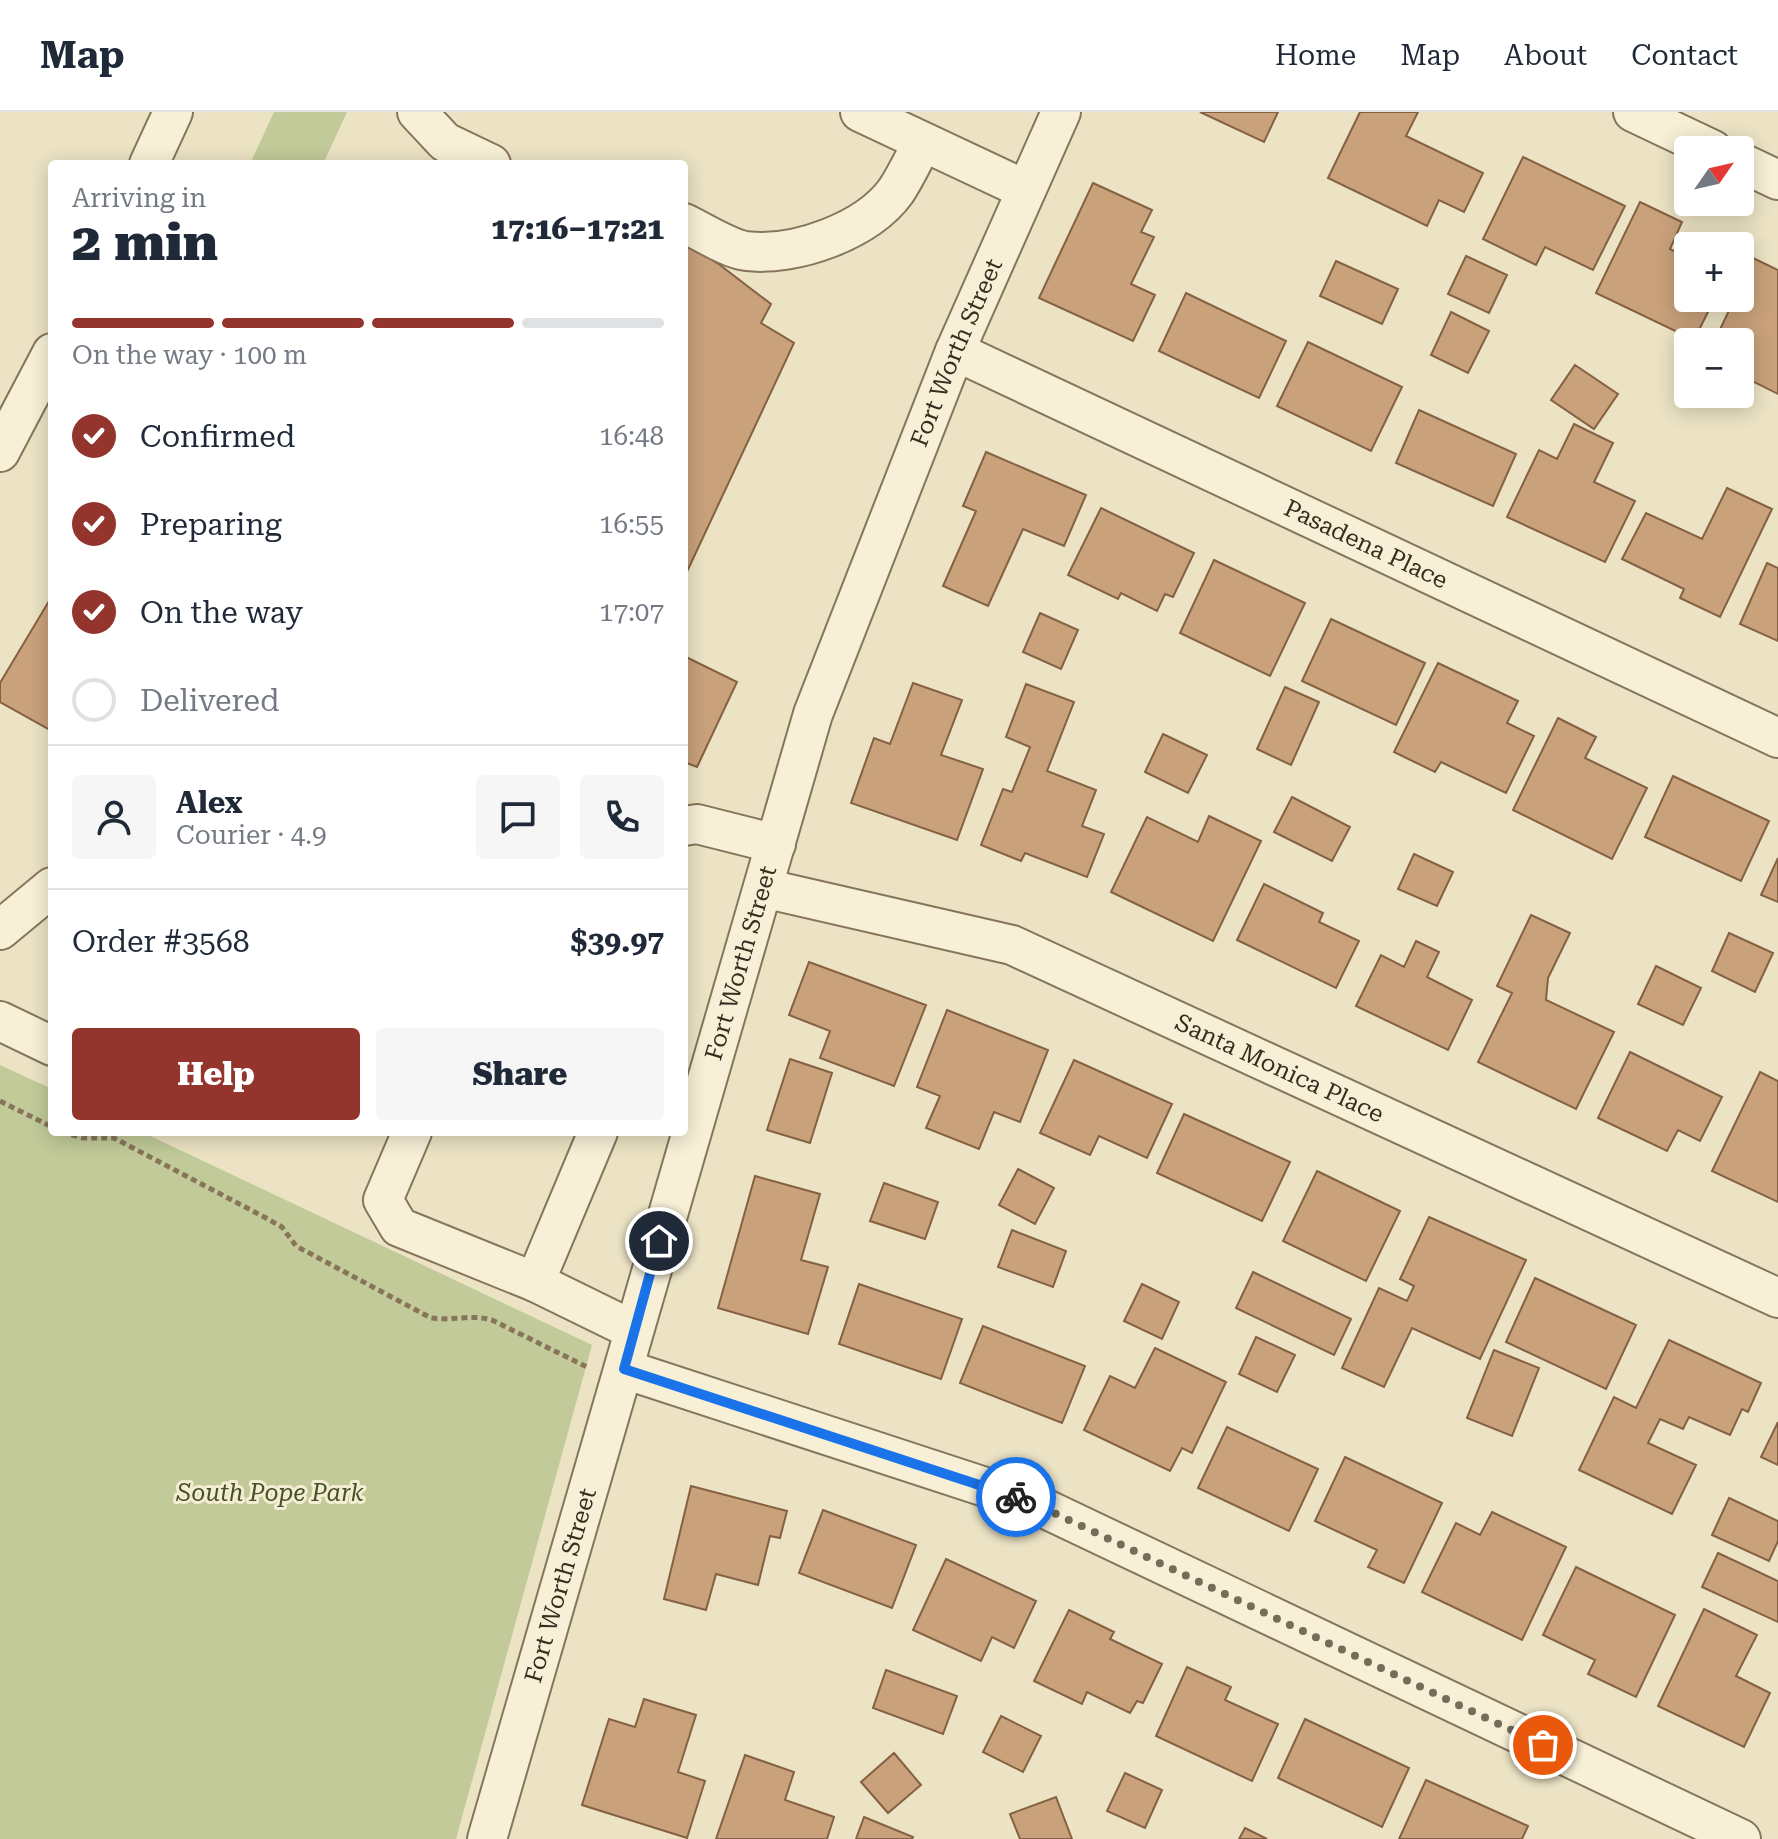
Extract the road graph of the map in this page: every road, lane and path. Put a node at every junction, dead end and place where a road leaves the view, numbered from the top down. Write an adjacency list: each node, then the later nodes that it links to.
1 (173, 112): 8 (street)
2 (417, 112): 9 (street)
3 (860, 112): 7 (street)
4 (1061, 112): 12 (street, Fort Worth Street)
5 (1633, 112): 6 (street)
6 (1684, 136)
7 (923, 142): 12 (street); 13 (street)
8 (151, 160)
9 (483, 160)
10 (1754, 169): 11 (street)
11 (1778, 180)
12 (1026, 190): 14 (street, Fort Worth Street)
13 (688, 225)
14 (955, 351): 17 (street, Pasadena Place); 19 (street, Fort Worth Street)
15 (48, 361): 16 (street)
16 (0, 452)
17 (1778, 738)
18 (688, 825): 19 (street)
19 (776, 844): 20 (street, Fort Worth Street)
20 (763, 888): 31 (street, Santa Monica Place); 32 (street, Fort Worth Street)
21 (48, 890): 22 (street)
22 (0, 930)
23 (0, 1021): 24 (street)
24 (48, 1044)
25 (0, 1101): 26 (path)
26 (48, 1125)
27 (76, 1136): 33 (path)
28 (410, 1136): 30 (street)
29 (596, 1136): 30 (street)
30 (535, 1282): 32 (street)
31 (1778, 1298)
32 (633, 1330): 33 (street, Fort Worth Street)
33 (622, 1377): 34 (street, Fort Worth Street); 35 (street)
34 (487, 1839)
35 (1741, 1839)

